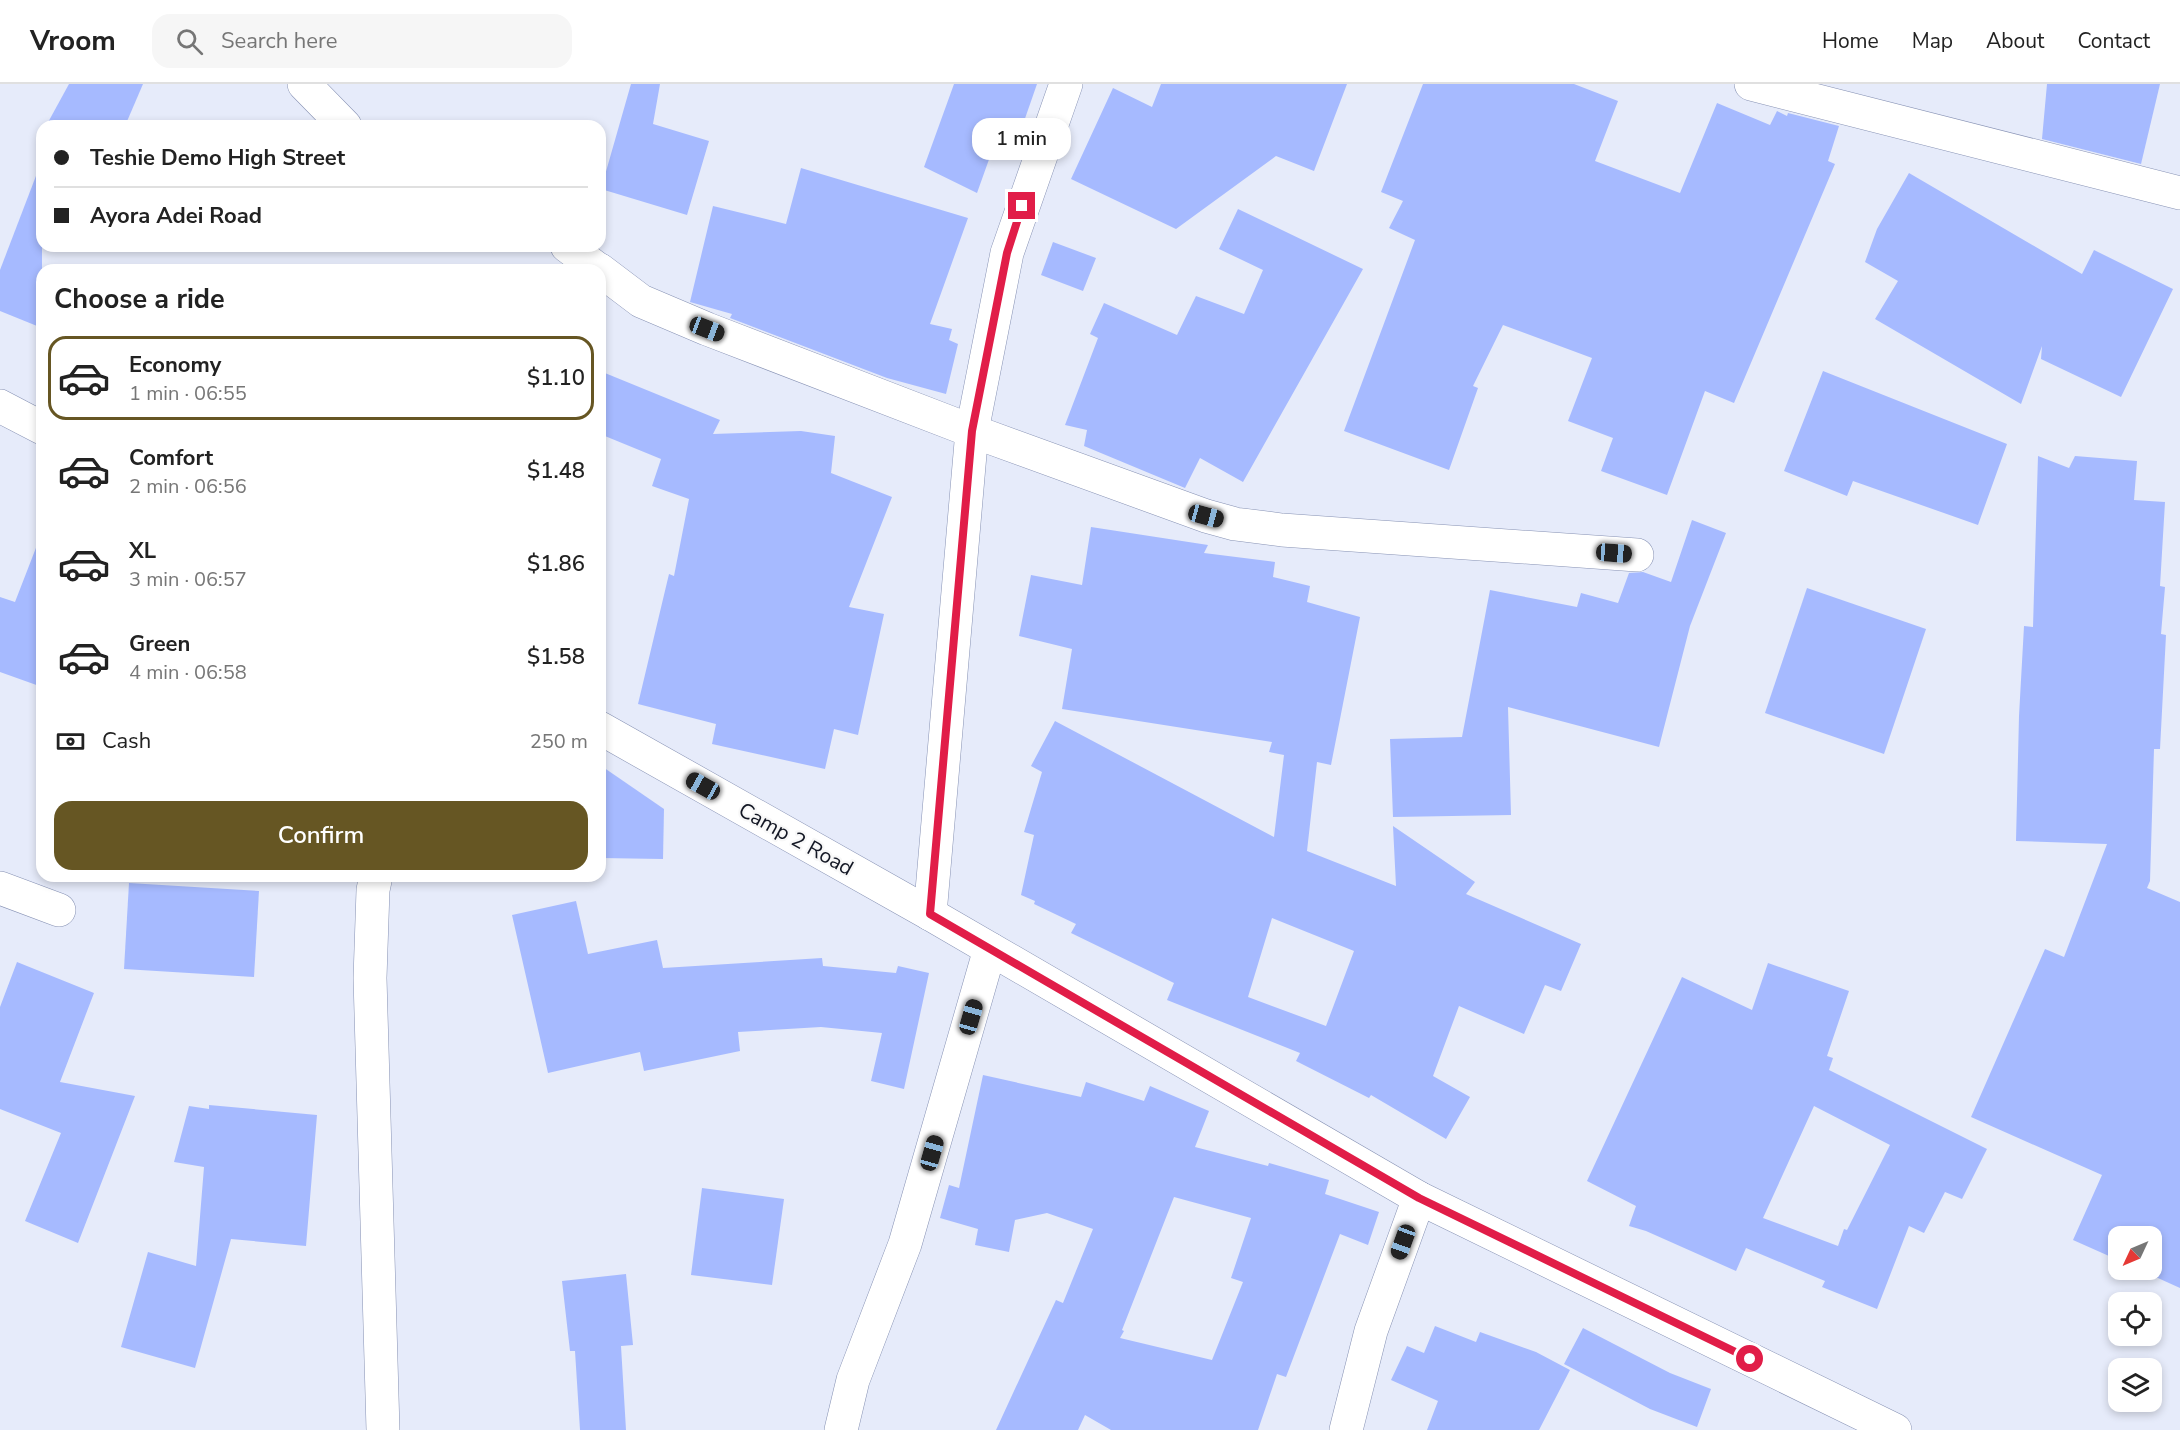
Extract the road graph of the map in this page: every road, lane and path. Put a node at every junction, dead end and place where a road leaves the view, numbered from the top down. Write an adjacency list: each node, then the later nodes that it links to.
1 (304, 84): 4 (street)
2 (1066, 84): 11 (street)
3 (1751, 84): 5 (street)
4 (339, 120)
5 (2180, 193)
6 (575, 252): 7 (street)
7 (592, 264)
8 (606, 275): 11 (street)
9 (0, 406): 10 (street)
10 (36, 425)
11 (972, 431): 12 (street); 17 (street)
12 (1637, 555)
13 (606, 731): 17 (street, Camp 2 Road)
14 (375, 882): 20 (street)
15 (0, 888): 16 (street)
16 (59, 910)
17 (930, 914): 18 (street, Camp 2 Road)
18 (990, 949): 19 (street, Camp 2 Road); 21 (street)
19 (1419, 1198): 22 (street); 23 (street, Camp 2 Road)
20 (383, 1430)
21 (841, 1430)
22 (1346, 1430)
23 (1895, 1430)

